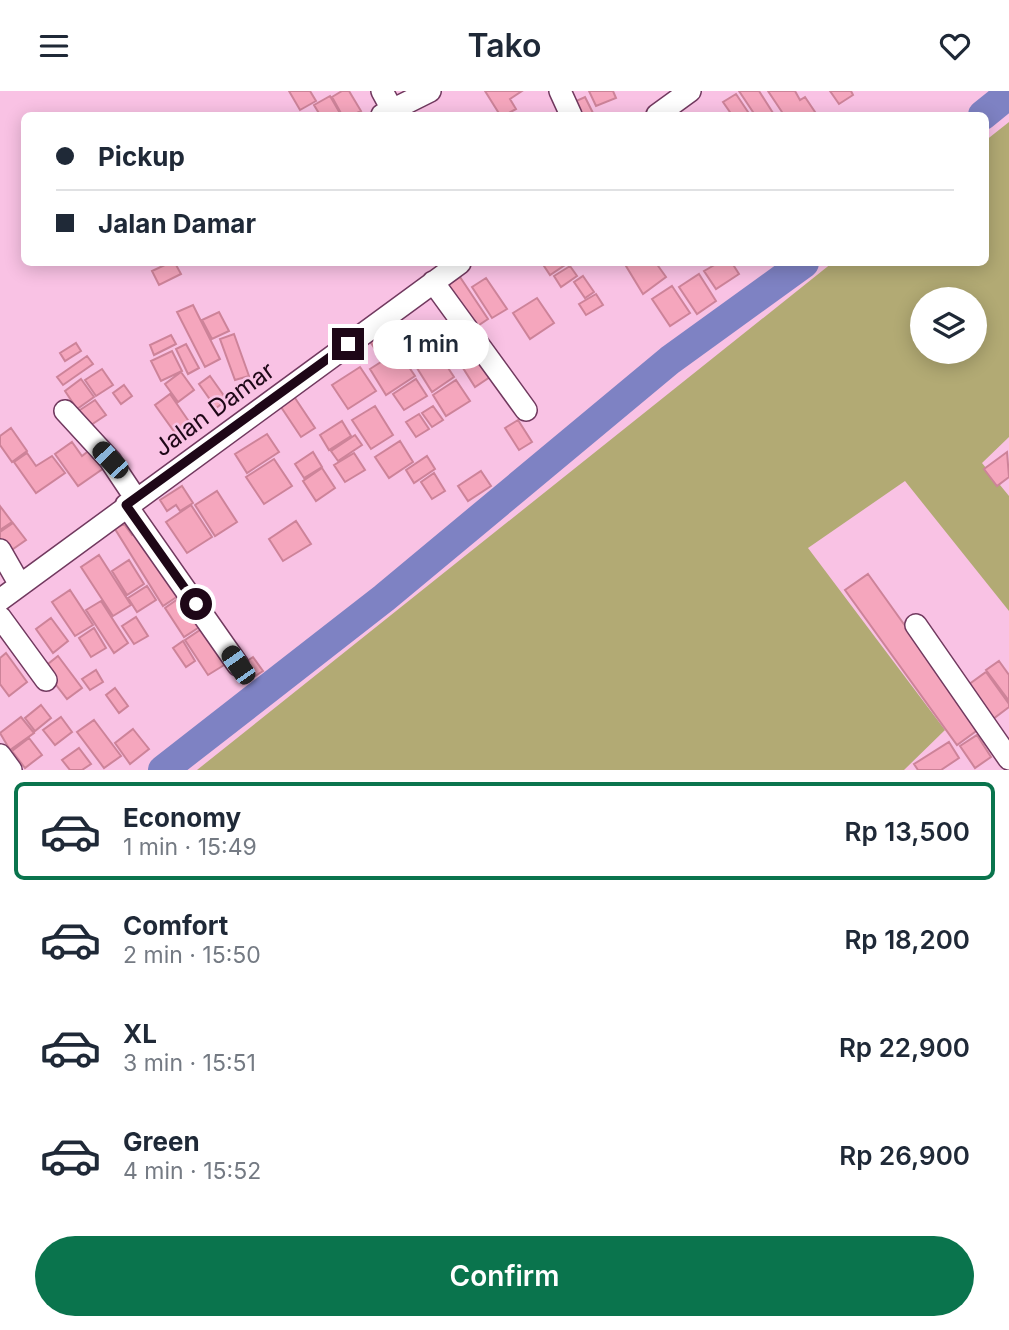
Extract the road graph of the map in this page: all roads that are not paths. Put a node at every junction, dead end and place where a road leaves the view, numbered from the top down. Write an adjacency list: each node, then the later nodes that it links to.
1 (382, 91): 5 (street)
2 (430, 91): 6 (street)
3 (560, 91): 7 (street)
4 (690, 91): 8 (street)
5 (389, 112)
6 (393, 112)
7 (570, 112)
8 (661, 112)
9 (456, 266): 10 (street, Jalan Damar)
10 (433, 282): 11 (street); 13 (street, Jalan Damar)
11 (526, 410)
12 (65, 411): 13 (street)
13 (131, 502): 15 (street, Jalan Damar); 19 (street)
14 (0, 550): 15 (street)
15 (20, 585): 16 (street, Jalan Damar)
16 (0, 600)
17 (0, 617): 20 (street)
18 (916, 625): 22 (street)
19 (238, 665)
20 (46, 680)
21 (0, 755): 23 (street)
22 (1009, 759)
23 (11, 770)

